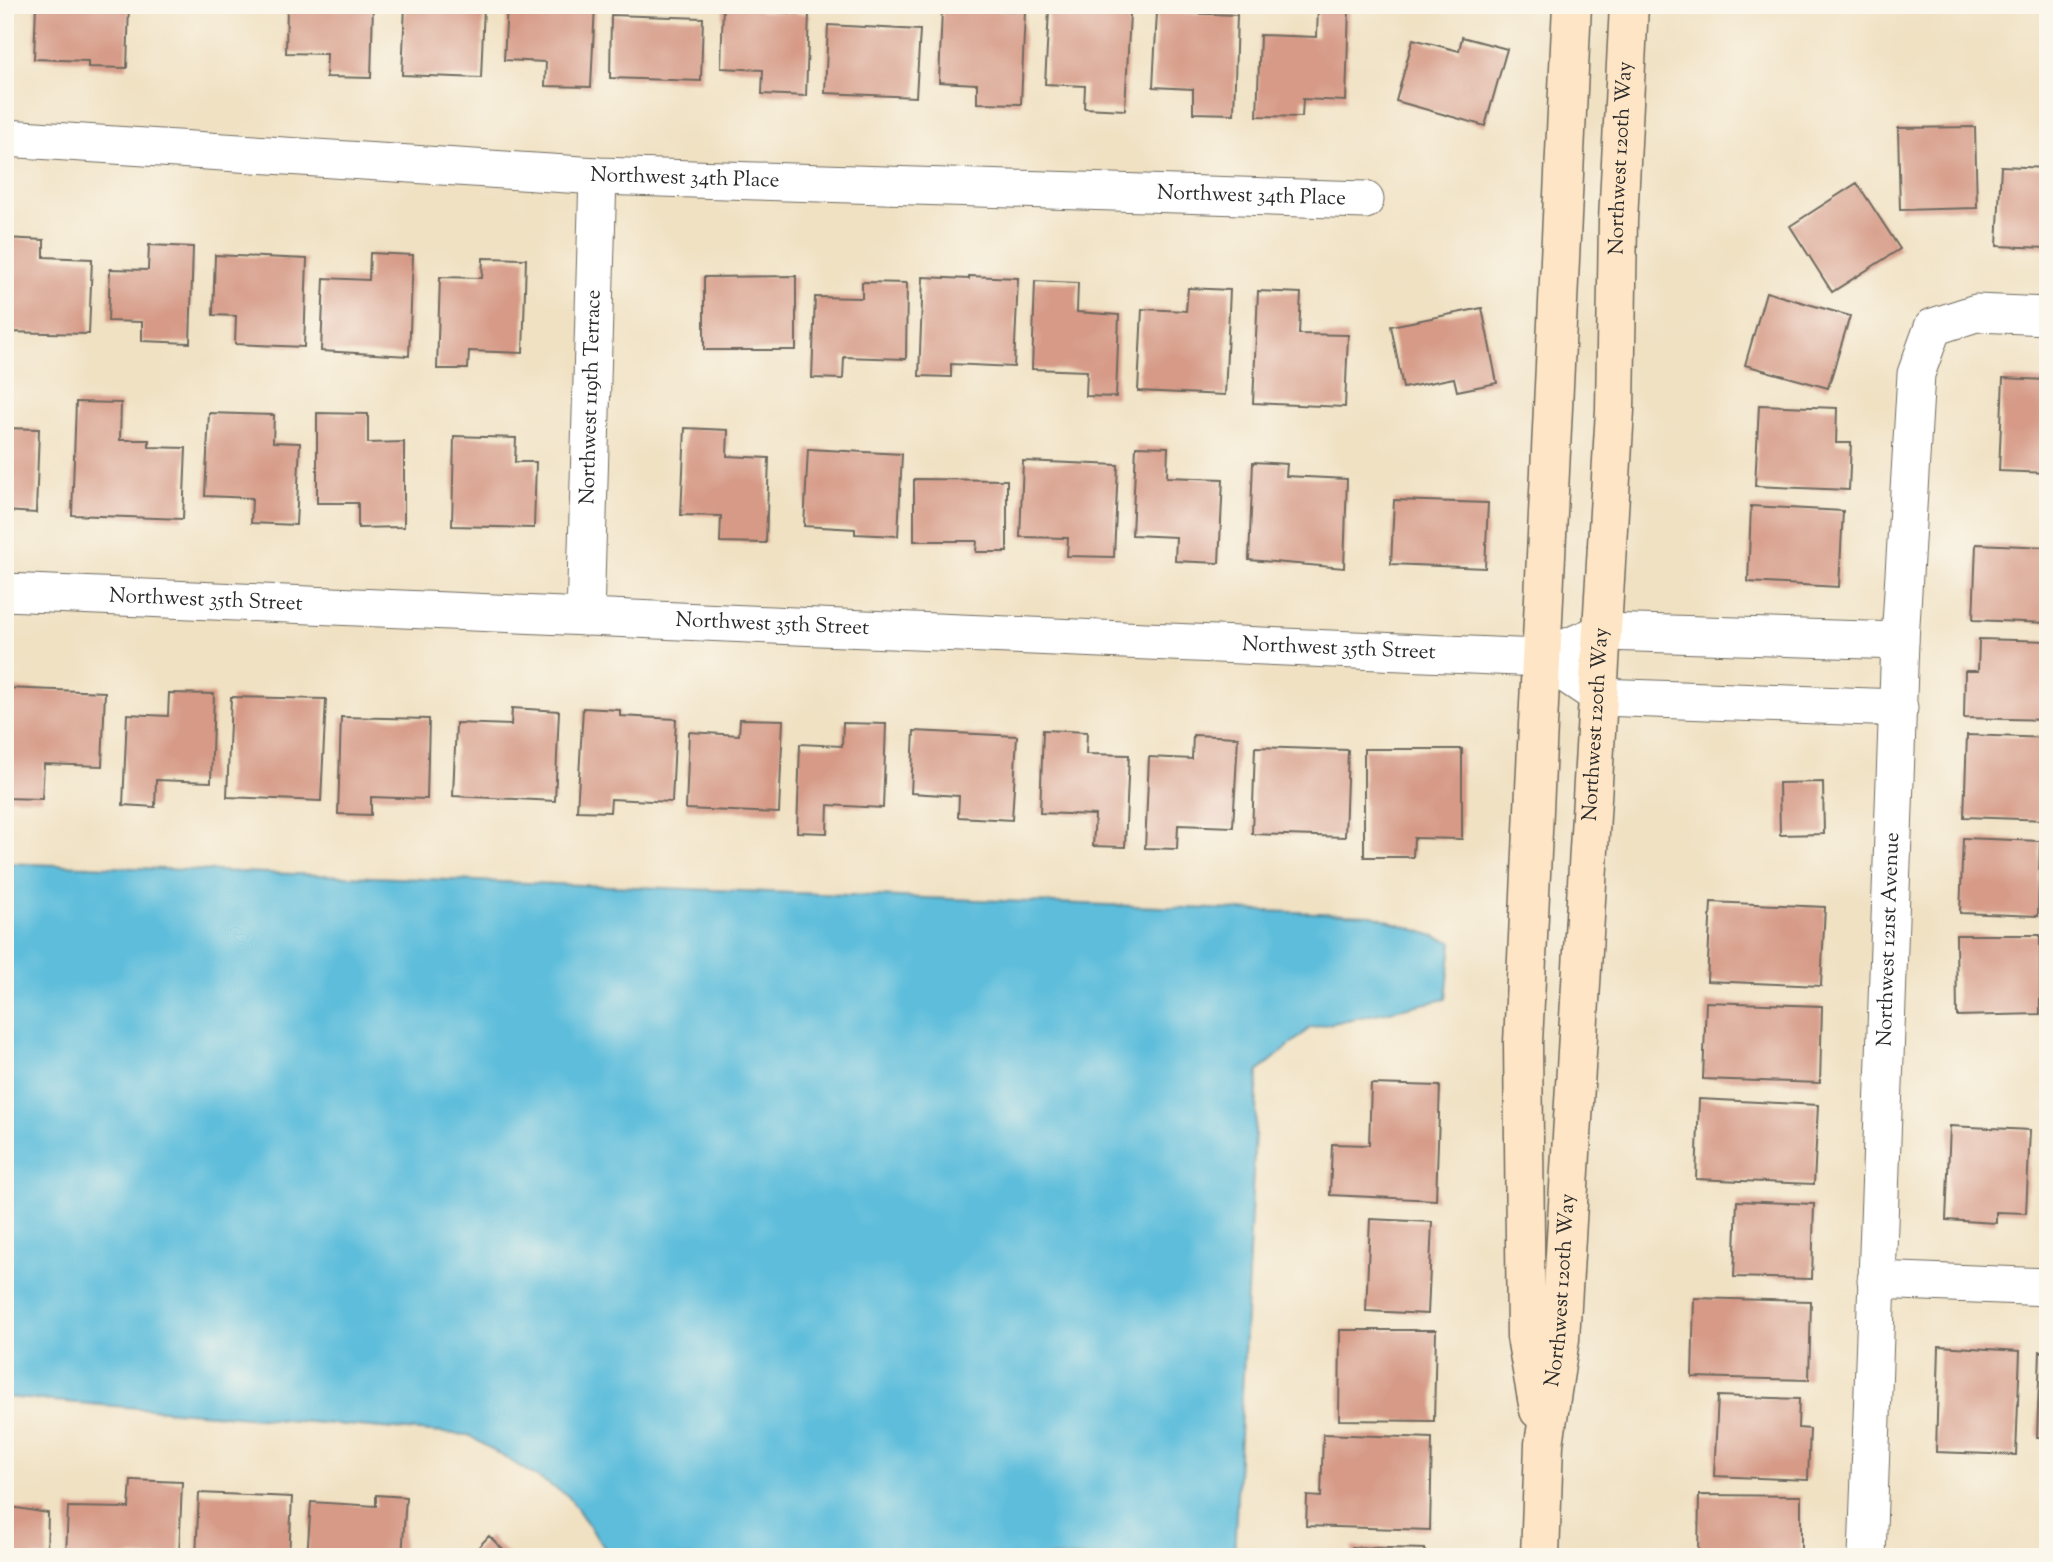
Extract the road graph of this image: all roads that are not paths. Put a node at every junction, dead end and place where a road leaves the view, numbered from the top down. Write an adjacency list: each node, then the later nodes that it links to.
1 (1572, 5): 11 (street, Northwest 120th Way)
2 (1629, 5): 9 (street, Northwest 120th Way)
3 (5, 138): 4 (street, Northwest 34th Place)
4 (598, 176): 5 (street, Northwest 34th Place); 8 (street, Northwest 119th Terrace)
5 (1365, 200)
6 (2048, 316): 10 (street, Northwest 121st Avenue)
7 (5, 592): 8 (street, Northwest 35th Street)
8 (585, 617): 11 (street, Northwest 35th Street)
9 (1603, 632): 10 (street, Northwest 35th Street); 11 (street, Northwest 35th Street); 12 (street, Northwest 120th Way)
10 (1900, 641): 13 (street, Northwest 121st Avenue)
11 (1542, 658): 12 (street); 16 (street, Northwest 120th Way)
12 (1600, 698): 13 (street); 16 (street, Northwest 120th Way)
13 (1899, 708): 14 (street, Northwest 121st Avenue)
14 (1876, 1280): 15 (street); 18 (street, Northwest 121st Avenue)
15 (2048, 1287)
16 (1544, 1444): 17 (street, Northwest 120th Way)
17 (1540, 1557)
18 (1867, 1557)

